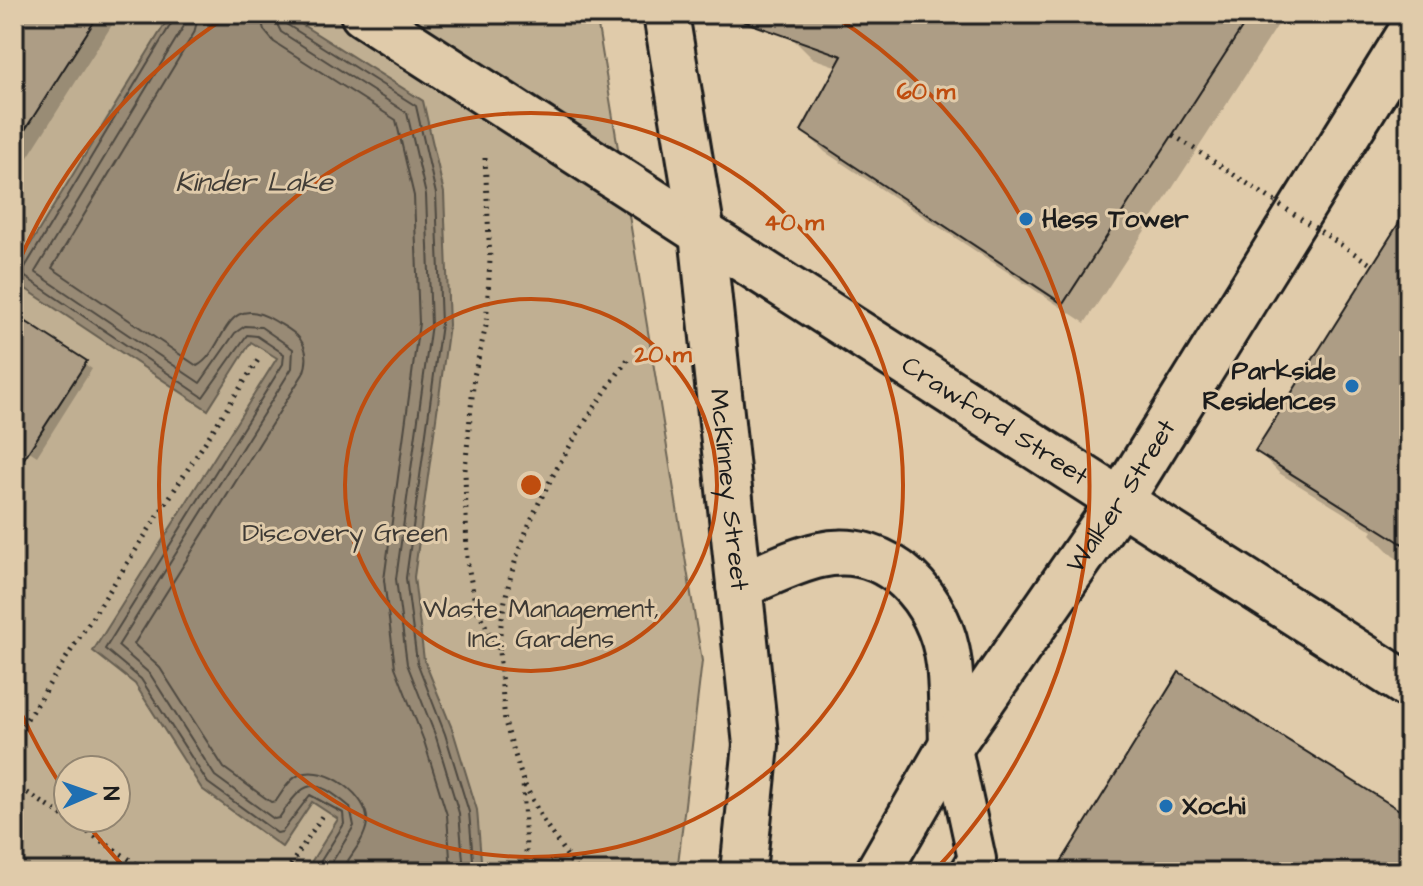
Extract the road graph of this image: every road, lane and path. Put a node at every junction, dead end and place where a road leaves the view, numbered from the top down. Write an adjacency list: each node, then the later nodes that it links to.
1 (363, 14): 4 (street, Crawford Street)
2 (666, 14): 6 (street, McKinney Street)
3 (1409, 35): 10 (street, Walker Street)
4 (478, 88): 6 (street, Crawford Street); 12 (path)
5 (1173, 135): 7 (path, bridge)
6 (702, 233): 10 (street, Crawford Street); 11 (street, McKinney Street)
7 (1372, 265)
8 (260, 357): 14 (path)
9 (628, 359): 12 (path)
10 (1120, 501): 13 (street, Crawford Street); 15 (street, Walker Street)
11 (739, 586): 15 (street); 23 (street, McKinney Street)
12 (499, 651): 16 (path)
13 (1409, 686)
14 (14, 739)
15 (952, 744): 24 (street, Walker Street); 25 (lane)
16 (523, 781): 21 (path); 22 (path)
17 (14, 784): 19 (path)
18 (324, 813): 20 (path)
19 (149, 872)
20 (286, 872)
21 (527, 872)
22 (578, 872)
23 (743, 872)
24 (878, 872)
25 (969, 872)

